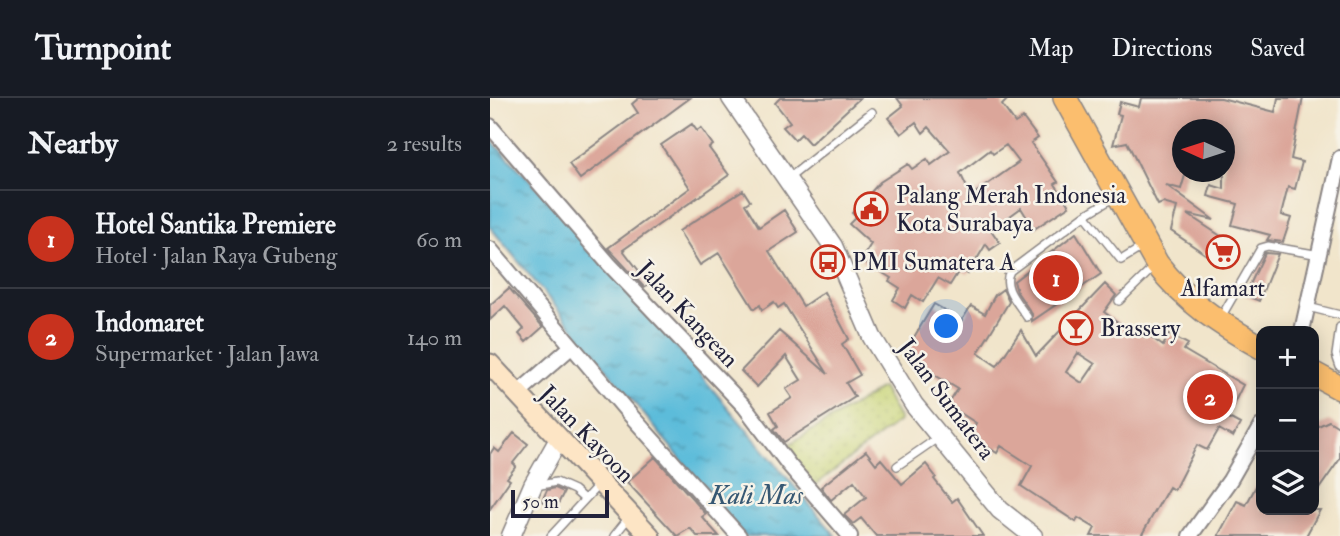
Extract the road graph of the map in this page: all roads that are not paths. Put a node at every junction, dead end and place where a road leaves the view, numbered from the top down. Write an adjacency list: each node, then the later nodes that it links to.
1 (731, 98): 6 (street, Jalan Sumatera)
2 (1073, 104): 7 (highway)
3 (872, 112): 6 (lane)
4 (490, 126): 41 (street, Jalan Kangean)
5 (1340, 158): 11 (street)
6 (789, 178): 28 (street, Jalan Sumatera)
7 (1119, 194): 8 (lane); 9 (highway)
8 (1085, 215): 9 (lane); 16 (lane)
9 (1147, 243): 12 (highway)
10 (490, 249): 21 (street)
11 (1320, 255): 14 (street); 17 (lane)
12 (1157, 264): 13 (lane); 17 (highway)
13 (1119, 301)
14 (1308, 307): 15 (lane); 18 (street)
15 (1340, 315)
16 (1027, 317)
17 (1218, 323): 20 (highway)
18 (1303, 326)
19 (1340, 327): 23 (lane)
20 (1256, 344)
21 (571, 347): 26 (street); 40 (street)
22 (490, 364): 26 (main road, Jalan Kayoon)
23 (1340, 367)
24 (1319, 377): 25 (highway)
25 (1340, 388)
26 (516, 395): 29 (main road, Jalan Kayoon)
27 (1256, 435): 43 (street)
28 (941, 436): 30 (lane); 42 (street, Jalan Sumatera)
29 (559, 439): 31 (main road, Jalan Kayoon); 32 (street)
30 (897, 466)
31 (600, 483): 33 (lane); 34 (main road, Jalan Kayoon)
32 (535, 486): 33 (lane); 35 (street); 36 (lane)
33 (584, 499): 37 (lane)
34 (631, 515): 38 (lane); 39 (main road, Jalan Kayoon)
35 (511, 536)
36 (518, 536)
37 (551, 536)
38 (614, 536)
39 (650, 536)
40 (740, 536)
41 (850, 536)
42 (1033, 536)
43 (1190, 536)

